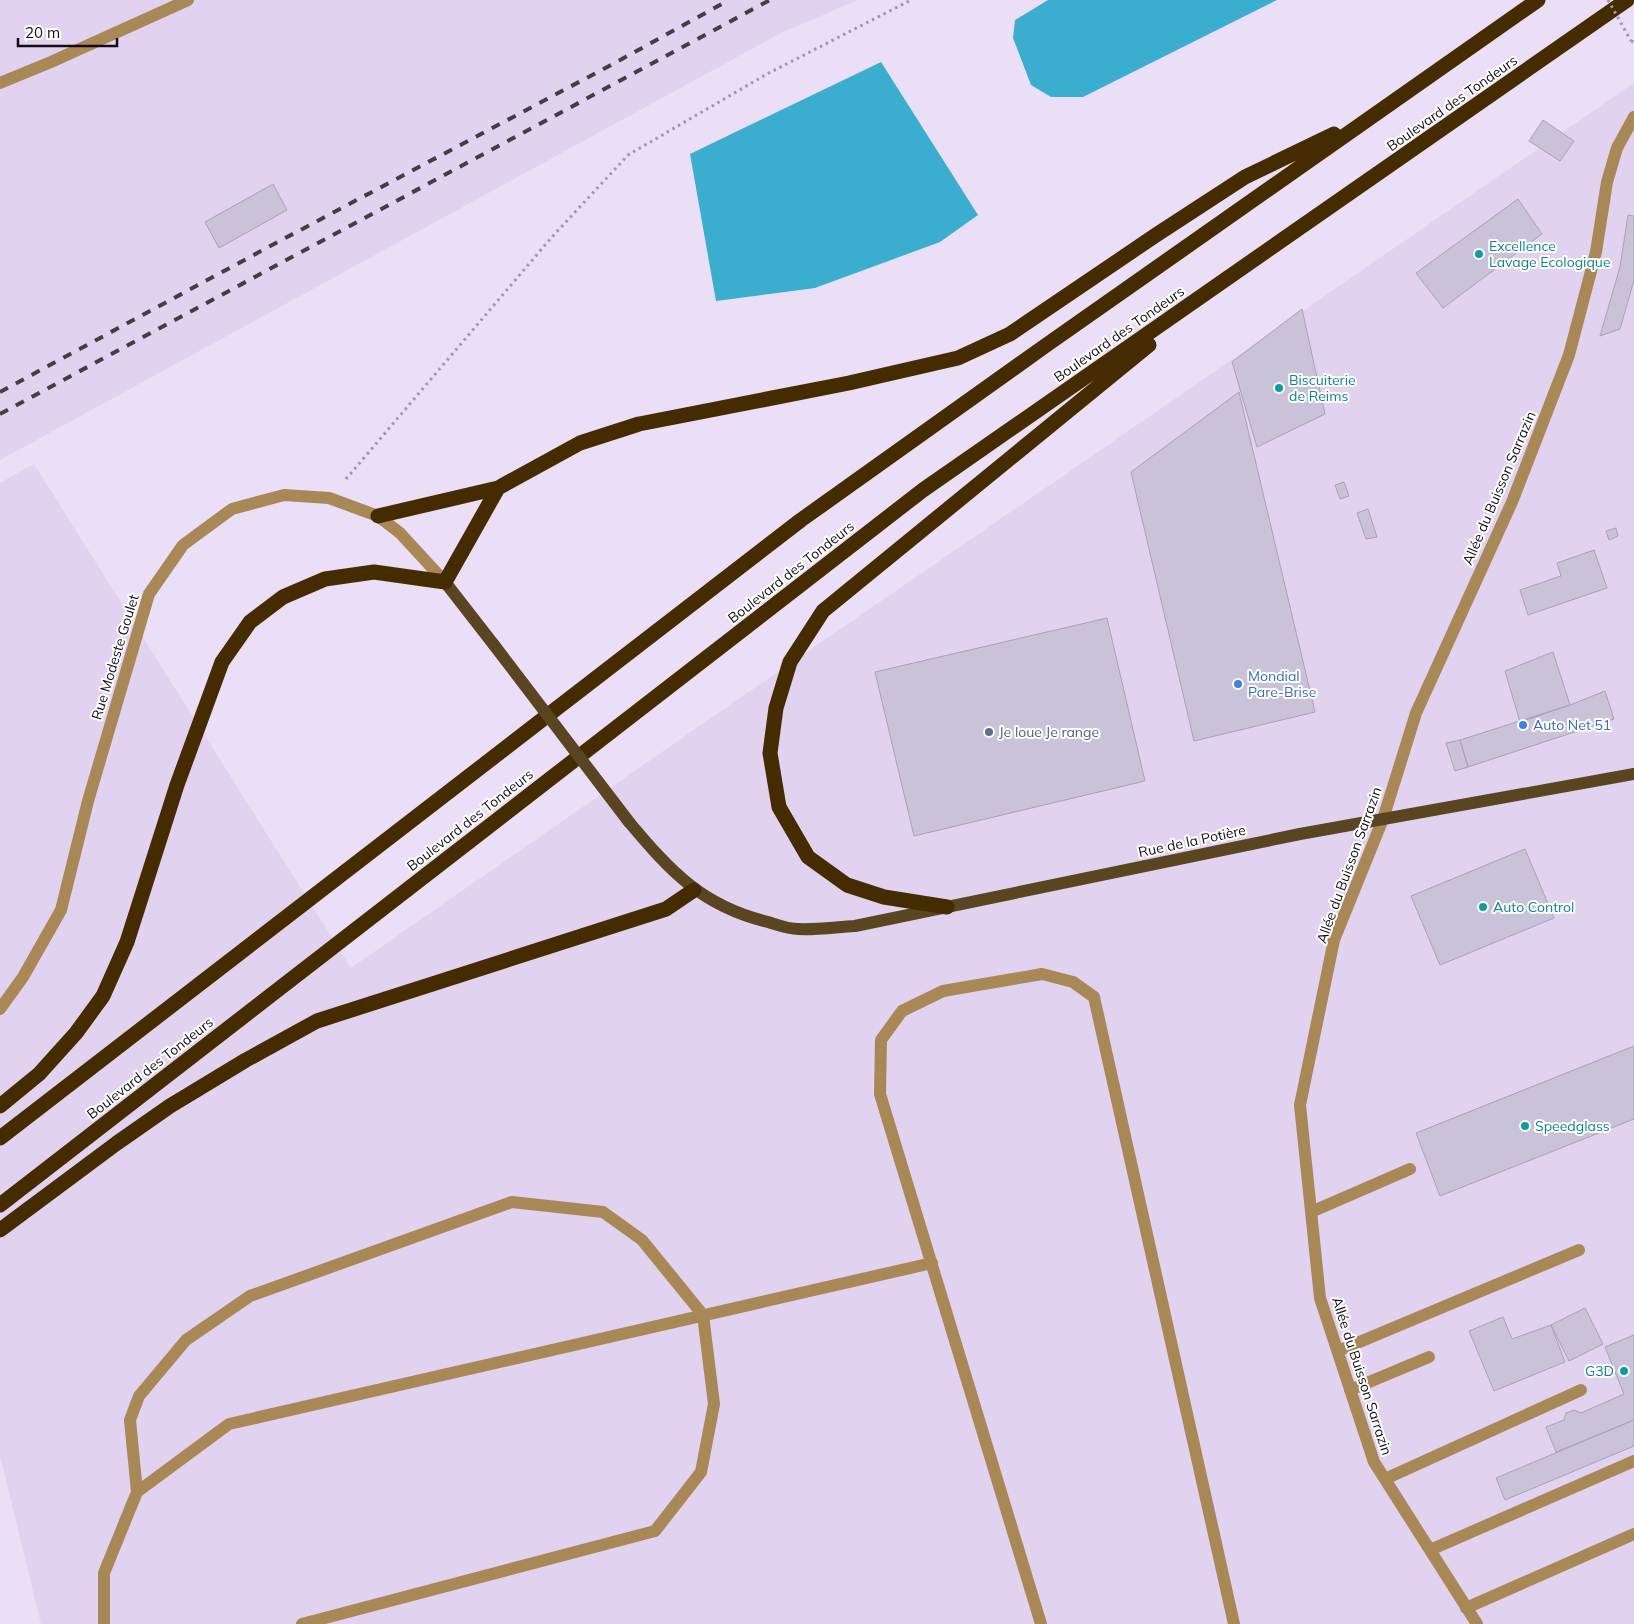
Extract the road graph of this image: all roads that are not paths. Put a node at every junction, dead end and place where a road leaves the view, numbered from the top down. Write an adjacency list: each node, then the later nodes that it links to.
1 (188, 0): 4 (street)
2 (1538, 0): 5 (highway)
3 (1627, 0): 7 (highway, Boulevard des Tondeurs)
4 (0, 83)
5 (1377, 113): 8 (highway); 17 (highway)
6 (1634, 118): 12 (street, Allée du Buisson Sarrazin)
7 (1236, 273): 14 (highway); 19 (highway, Boulevard des Tondeurs)
8 (498, 488): 9 (highway); 10 (highway)
9 (378, 516): 10 (street, Rue Modeste Goulet); 15 (street, Rue Modeste Goulet)
10 (444, 582): 13 (main road, Rue de la Potière, bridge); 16 (highway)
11 (1634, 774): 12 (main road, Rue de la Potière)
12 (1383, 819): 14 (main road, Rue de la Potière); 20 (street, Allée du Buisson Sarrazin)
13 (694, 890): 14 (main road, Rue de la Potière); 21 (highway)
14 (948, 907)
15 (0, 1009)
16 (0, 1106)
17 (0, 1138)
18 (1410, 1169): 20 (street)
19 (0, 1205)
20 (1311, 1212): 25 (street, Allée du Buisson Sarrazin)
21 (0, 1230)
22 (1580, 1250): 25 (street)
23 (932, 1263): 24 (street); 37 (street); 38 (street)
24 (703, 1315): 31 (street); 31 (street); 36 (street)
25 (1338, 1351): 27 (street, Allée du Buisson Sarrazin)
26 (1429, 1357): 27 (street)
27 (1350, 1390): 30 (street, Allée du Buisson Sarrazin)
28 (1581, 1390): 30 (street)
29 (1634, 1461): 33 (street)
30 (1385, 1479): 33 (street, Allée du Buisson Sarrazin)
31 (137, 1492): 35 (street)
32 (1634, 1534): 34 (street)
33 (1430, 1550): 34 (street, Allée du Buisson Sarrazin)
34 (1466, 1608): 39 (street, Allée du Buisson Sarrazin)
35 (104, 1624)
36 (302, 1624)
37 (1041, 1624)
38 (1234, 1624)
39 (1478, 1624)

